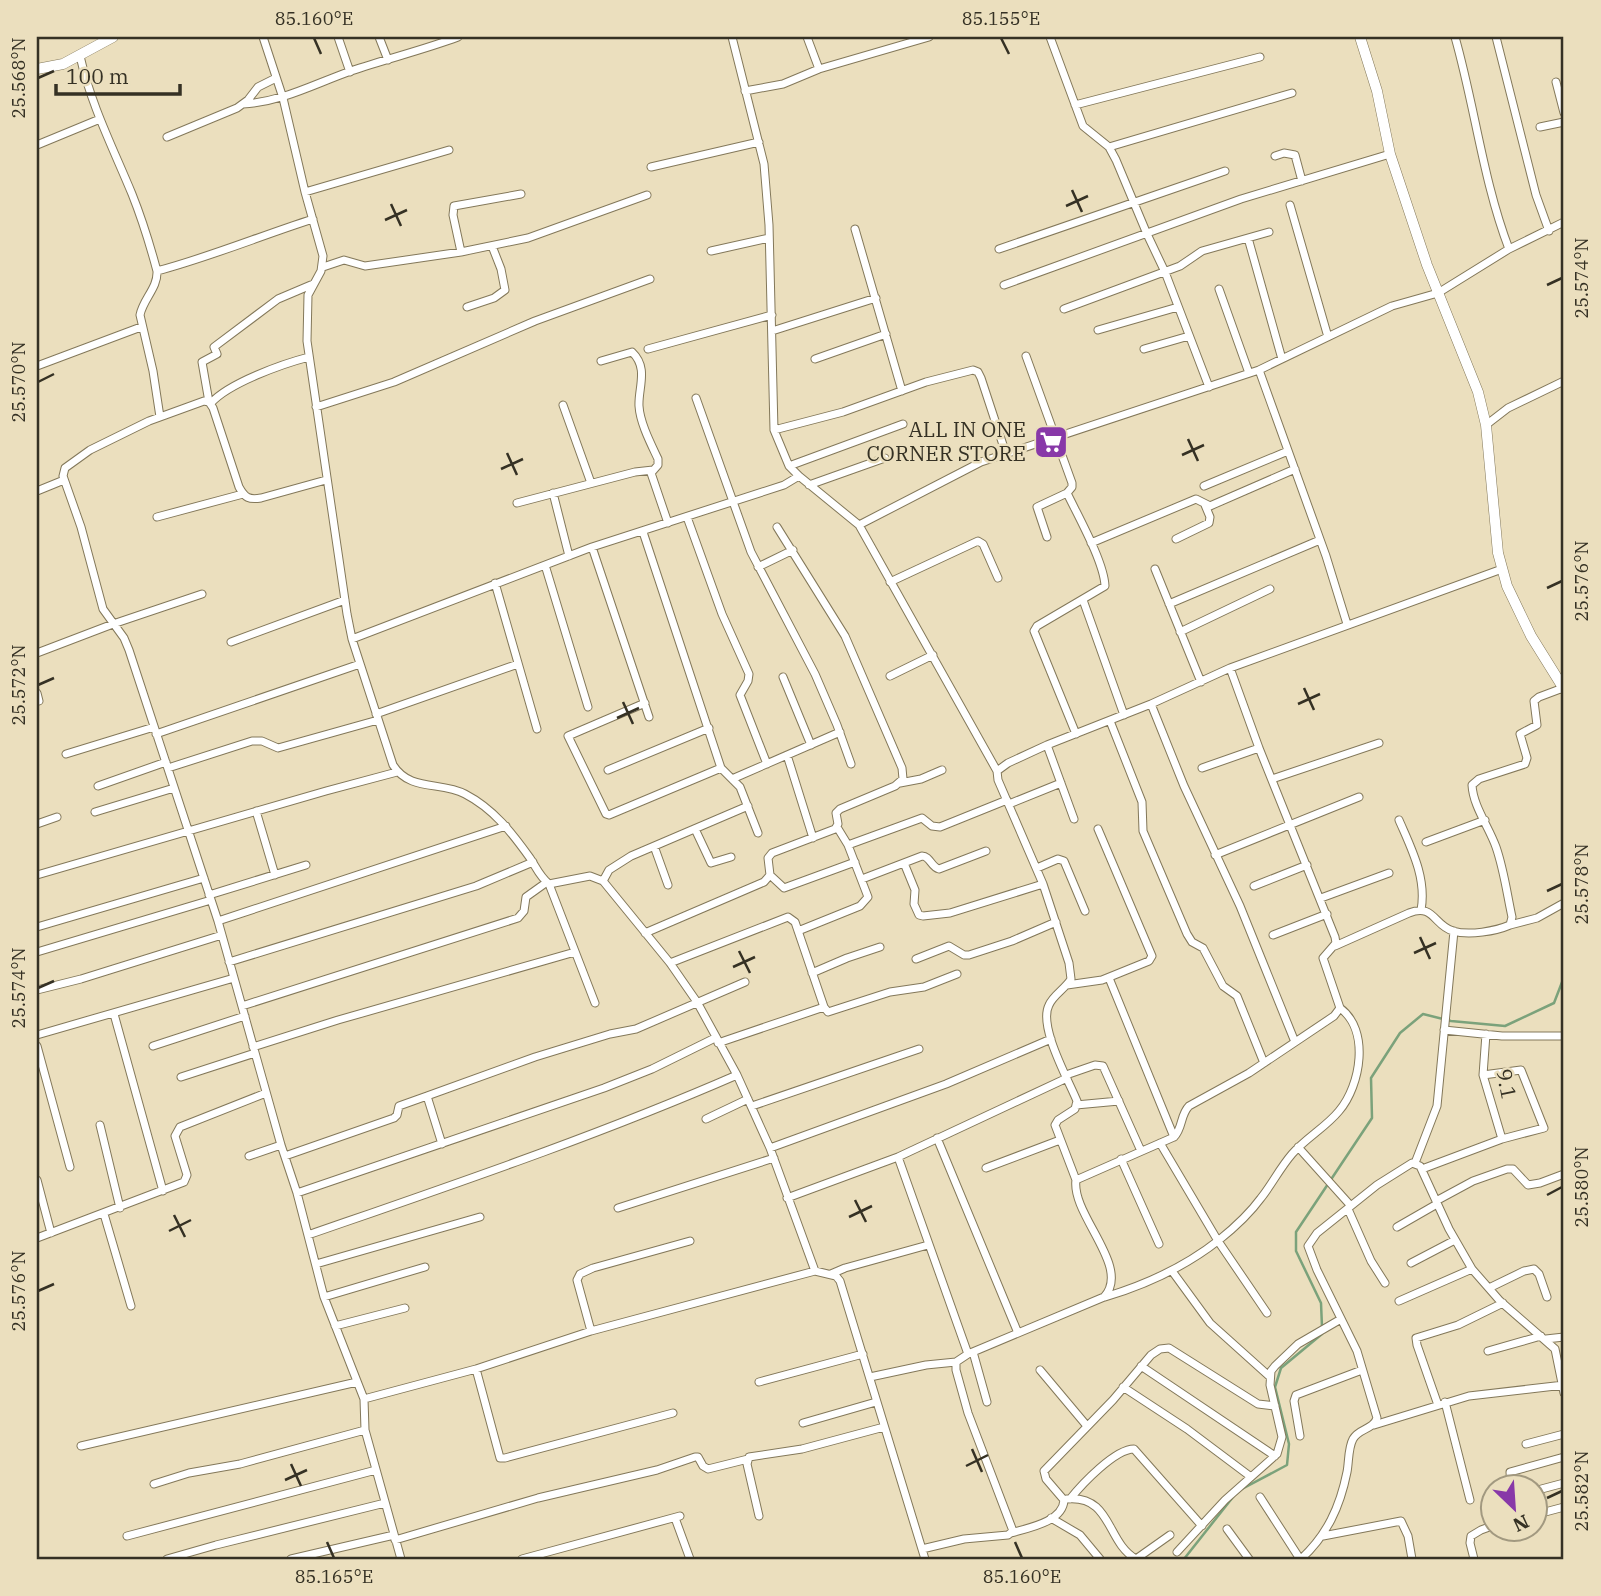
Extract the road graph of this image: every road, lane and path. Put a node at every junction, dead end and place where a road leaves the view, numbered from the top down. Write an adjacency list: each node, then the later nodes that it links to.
1 (113, 37): 13 (main road)
2 (263, 37): 19 (street)
3 (338, 37): 18 (street)
4 (379, 37): 15 (street)
5 (458, 37): 15 (street)
6 (732, 37): 21 (street)
7 (807, 37): 17 (street)
8 (929, 37): 17 (street)
9 (1050, 37): 25 (street)
10 (1360, 37): 35 (main road)
11 (1455, 37): 55 (street)
12 (1496, 37): 48 (street)
13 (80, 56): 16 (main road); 27 (street)
14 (1260, 57): 25 (street)
15 (388, 60): 18 (street)
16 (37, 69)
17 (819, 69): 21 (street)
18 (350, 72): 23 (street)
19 (276, 78): 23 (street); 24 (street)
20 (1556, 82): 26 (street)
21 (746, 91): 31 (street)
22 (1292, 93): 33 (street)
23 (283, 98): 24 (street); 40 (street)
24 (243, 104): 30 (street)
25 (1075, 105): 33 (street)
26 (1564, 113)
27 (100, 119): 32 (street); 59 (street)
28 (1564, 122): 29 (street)
29 (1540, 127)
30 (167, 137)
31 (760, 142): 37 (street); 52 (street)
32 (37, 145)
33 (1109, 147): 43 (street)
34 (449, 150): 40 (street)
35 (1390, 154): 39 (street); 65 (main road)
36 (1275, 156): 39 (street)
37 (651, 167)
38 (1225, 172): 43 (street)
39 (1302, 181): 50 (street)
40 (305, 192): 45 (street)
41 (522, 194): 57 (street)
42 (647, 195): 53 (street)
43 (1133, 202): 50 (street); 54 (street)
44 (1290, 205): 76 (street)
45 (313, 219): 58 (street); 59 (street)
46 (1564, 222): 48 (street)
47 (855, 229): 66 (street)
48 (1549, 231): 55 (street)
49 (1269, 232): 51 (street)
50 (1147, 234): 60 (street); 63 (street)
51 (1248, 237): 60 (street); 82 (street)
52 (769, 238): 56 (street); 70 (street)
53 (492, 246): 57 (street); 67 (street)
54 (999, 249)
55 (1509, 249): 65 (street)
56 (711, 251)
57 (461, 252): 58 (street)
58 (323, 267): 62 (street)
59 (158, 271): 71 (street)
60 (1165, 272): 68 (street); 69 (street)
61 (650, 279): 93 (street)
62 (311, 285): 80 (street); 91 (street)
63 (1004, 285)
64 (1219, 289): 86 (street)
65 (1438, 293): 76 (street); 96 (main road)
66 (876, 298): 73 (street); 74 (street)
67 (467, 307)
68 (1178, 307): 72 (street); 75 (street)
69 (1064, 309)
70 (772, 315): 73 (street); 77 (street)
71 (141, 327): 84 (street); 94 (street)
72 (1098, 330)
73 (772, 331): 97 (street)
74 (886, 334): 81 (street); 89 (street)
75 (1189, 336): 78 (street); 88 (street)
76 (1328, 337): 82 (street)
77 (649, 349)
78 (1144, 349)
79 (1026, 356): 98 (street)
80 (309, 357): 91 (street); 93 (street)
81 (815, 359)
82 (1282, 359): 85 (street)
83 (601, 361): 104 (street)
84 (37, 366)
85 (1259, 370): 86 (street); 99 (street)
86 (1249, 373): 88 (street)
87 (1564, 381): 96 (street)
88 (1209, 387): 98 (street)
89 (902, 391): 97 (street); 100 (street)
90 (696, 398): 115 (street)
91 (210, 403): 94 (street); 114 (street)
92 (563, 405): 108 (street)
93 (316, 407): 107 (street)
94 (160, 417): 106 (street)
95 (903, 424): 102 (street)
96 (1486, 425): 134 (main road)
97 (774, 429): 102 (street)
98 (1055, 438): 100 (street); 113 (street)
99 (1288, 451): 103 (street); 110 (street)
100 (1006, 454): 121 (street)
101 (885, 458): 109 (street)
102 (789, 466): 105 (street)
103 (1295, 469): 117 (street); 126 (street)
104 (653, 470): 108 (street); 120 (street)
105 (799, 476): 109 (street); 115 (street)
106 (64, 480): 111 (street); 143 (street)
107 (326, 480): 114 (street); 140 (street)
108 (591, 483): 112 (street)
109 (809, 485): 121 (street)
110 (1204, 486)
111 (37, 491)
112 (553, 493): 116 (street); 130 (street)
113 (1067, 493): 124 (street); 127 (street)
114 (243, 494): 118 (street)
115 (733, 501): 119 (street); 132 (street)
116 (517, 503)
117 (1205, 505): 125 (street); 127 (street)
118 (157, 517)
119 (687, 517): 120 (street); 175 (street)
120 (668, 523): 123 (street)
121 (859, 526): 136 (street)
122 (777, 527): 129 (street)
123 (643, 532): 128 (street); 164 (street)
124 (1046, 537)
125 (1175, 539)
126 (1320, 540): 142 (street); 144 (street)
127 (1091, 544): 141 (street)
128 (592, 547): 130 (street); 157 (street)
129 (793, 550): 132 (street); 186 (street)
130 (569, 556): 131 (street)
131 (545, 565): 137 (street); 159 (street)
132 (758, 566): 167 (street)
133 (1155, 569): 142 (street)
134 (1502, 569): 144 (street); 156 (main road)
135 (998, 578): 136 (street)
136 (890, 582): 149 (street)
137 (495, 583): 146 (street); 151 (street)
138 (1270, 589): 145 (street)
139 (202, 594): 143 (street)
140 (345, 600): 146 (street); 147 (street)
141 (1083, 600): 160 (street); 168 (street)
142 (1169, 604): 145 (street)
143 (113, 624): 148 (street); 166 (street)
144 (1347, 624): 152 (street)
145 (1180, 632): 155 (street)
146 (352, 639): 150 (street)
147 (231, 642)
148 (37, 653)
149 (933, 655): 153 (street); 182 (street)
150 (360, 664): 161 (street); 166 (street)
151 (518, 664): 161 (street); 165 (street)
152 (1230, 668): 155 (street); 172 (street)
153 (890, 676)
154 (783, 677): 170 (street)
155 (1201, 682): 158 (street)
156 (1563, 689): 198 (street)
157 (645, 704): 162 (street); 178 (street)
158 (1151, 704): 160 (street); 212 (street)
159 (589, 708)
160 (1124, 715): 163 (street)
161 (377, 717): 177 (street); 183 (street)
162 (649, 717)
163 (1110, 721): 168 (street); 278 (street)
164 (709, 728): 178 (street); 180 (street)
165 (537, 729)
166 (155, 731): 173 (street); 177 (street)
167 (840, 732): 170 (street); 176 (street)
168 (1076, 734): 171 (street)
169 (1379, 743): 185 (street)
170 (811, 745): 174 (street)
171 (1047, 745): 182 (street); 187 (street)
172 (1259, 748): 179 (street); 185 (street)
173 (66, 754)
174 (787, 755): 175 (street); 207 (street)
175 (767, 764): 184 (street)
176 (851, 764)
177 (167, 765): 188 (street); 189 (street)
178 (721, 768): 184 (street)
179 (1202, 768)
180 (608, 770)
181 (942, 770): 186 (street)
182 (997, 771): 191 (street)
183 (397, 772): 193 (street); 201 (street)
184 (732, 779): 192 (street)
185 (1272, 779): 200 (street)
186 (900, 783): 202 (street)
187 (1061, 783): 191 (street); 196 (street)
188 (98, 786)
189 (174, 788): 194 (street); 205 (street)
190 (1359, 797): 200 (street)
191 (1008, 802): 209 (street); 219 (street)
192 (748, 806): 203 (street); 206 (street)
193 (257, 811): 205 (street); 222 (street)
194 (95, 812)
195 (57, 817): 199 (street)
196 (1074, 819)
197 (1399, 820): 234 (street)
198 (1485, 820): 208 (street); 239 (street)
199 (37, 824)
200 (1290, 824): 212 (street); 218 (street)
201 (506, 826): 214 (street); 237 (street)
202 (837, 827): 207 (street); 209 (street)
203 (695, 829): 210 (street); 213 (street)
204 (1098, 829): 256 (street)
205 (188, 831): 221 (street); 224 (street)
206 (758, 832)
207 (813, 838): 223 (street)
208 (1426, 842)
209 (848, 845): 215 (street)
210 (654, 846): 226 (street); 229 (street)
211 (986, 851): 216 (street)
212 (1215, 855): 273 (street)
213 (731, 857)
214 (533, 862): 227 (street); 251 (street)
215 (855, 862): 223 (street); 225 (street)
216 (904, 863): 225 (street); 228 (street)
217 (306, 865): 222 (street)
218 (1307, 865): 230 (street); 232 (street)
219 (1037, 868): 228 (street); 235 (street)
220 (1389, 873): 232 (street)
221 (37, 875)
222 (275, 875): 231 (street)
223 (770, 875): 243 (street)
224 (204, 878): 231 (street); 240 (street)
225 (862, 879): 241 (street)
226 (603, 881): 227 (street); 243 (street)
227 (548, 883): 249 (street); 262 (street)
228 (1043, 884): 238 (street)
229 (668, 885)
230 (1254, 886)
231 (210, 898): 237 (street); 248 (street)
232 (1321, 898): 236 (street)
233 (1564, 902): 239 (street)
234 (1421, 910): 242 (street); 246 (street)
235 (1084, 911)
236 (1326, 914): 245 (street); 246 (street)
237 (218, 921): 244 (street)
238 (1056, 922): 250 (street); 258 (street)
239 (1510, 925): 242 (street)
240 (37, 927)
241 (798, 930): 252 (street); 253 (street)
242 (1454, 932): 267 (street)
243 (646, 933): 252 (street)
244 (222, 935): 251 (street); 259 (street)
245 (1273, 935)
246 (1334, 946): 264 (street)
247 (880, 947): 253 (street)
248 (37, 952)
249 (575, 952): 261 (street); 277 (street)
250 (916, 959)
251 (229, 962): 255 (street)
252 (670, 963): 260 (street)
253 (812, 973): 263 (street)
254 (957, 974): 263 (street)
255 (234, 978): 262 (street); 265 (street)
256 (1109, 978): 258 (street); 290 (street)
257 (745, 982): 260 (street)
258 (1067, 985): 271 (street)
259 (37, 990)
260 (697, 1002): 272 (street); 284 (street)
261 (595, 1003)
262 (242, 1006): 266 (street)
263 (824, 1007): 272 (street)
264 (1340, 1008): 273 (street); 297 (street)
265 (114, 1014): 269 (street); 311 (street)
266 (245, 1016): 275 (street); 277 (street)
267 (1444, 1028): 268 (street); 305 (street)
268 (1486, 1034): 270 (street); 280 (street, 9.1)
269 (37, 1035)
270 (1564, 1037)
271 (1051, 1039): 282 (street); 298 (street)
272 (717, 1041): 279 (street); 295 (street)
273 (1295, 1042): 278 (street)
274 (37, 1046): 306 (street)
275 (153, 1046)
276 (919, 1049): 286 (street)
277 (254, 1050): 281 (street); 283 (street)
278 (1264, 1063): 290 (street)
279 (737, 1075): 286 (street); 322 (street)
280 (1483, 1075): 292 (street, 9.1); 292 (street)
281 (181, 1077)
282 (1067, 1077): 285 (street); 287 (street); 291 (street)
283 (267, 1093): 296 (street); 311 (street)
284 (426, 1096): 295 (street); 301 (street)
285 (1119, 1101): 287 (street); 299 (street)
286 (750, 1103): 288 (street); 298 (street)
287 (1076, 1105): 293 (street)
288 (706, 1119)
289 (100, 1125): 315 (street)
290 (1174, 1137): 294 (street)
291 (937, 1138): 303 (street); 349 (street)
292 (1502, 1139): 305 (street)
293 (1060, 1140): 307 (street); 310 (street)
294 (1160, 1143): 299 (street); 326 (street)
295 (442, 1144): 312 (street)
296 (281, 1145): 300 (street); 301 (street)
297 (1298, 1147): 317 (street); 326 (street)
298 (771, 1148): 302 (street)
299 (1142, 1151): 304 (street)
300 (249, 1156)
301 (285, 1156): 312 (street)
302 (774, 1157): 313 (street); 316 (street)
303 (898, 1157): 313 (street); 328 (street)
304 (1121, 1159): 310 (street); 327 (street)
305 (1418, 1166): 314 (street); 317 (street)
306 (70, 1167)
307 (986, 1168)
308 (1564, 1174): 314 (street)
309 (37, 1180): 321 (street)
310 (1076, 1180): 339 (street)
311 (163, 1191): 315 (street)
312 (297, 1193): 322 (street)
313 (788, 1198): 333 (street)
314 (1436, 1202): 320 (street); 324 (street)
315 (120, 1208): 318 (street)
316 (618, 1208)
317 (1349, 1208): 336 (street); 346 (street)
318 (104, 1214): 321 (street); 343 (street)
319 (480, 1217): 330 (street)
320 (1397, 1227)
321 (51, 1233): 323 (street)
322 (308, 1235): 330 (street)
323 (37, 1238)
324 (1455, 1240): 329 (street); 332 (street)
325 (690, 1241): 348 (street)
326 (1218, 1241): 334 (street); 345 (street)
327 (1159, 1244)
328 (928, 1245): 335 (street); 353 (street)
329 (1410, 1263)
330 (316, 1264): 338 (street)
331 (425, 1267): 338 (street)
332 (1472, 1269): 337 (street); 341 (street)
333 (815, 1271): 335 (street); 348 (street)
334 (1172, 1271): 339 (street); 361 (street)
335 (831, 1275): 354 (street)
336 (1385, 1283)
337 (1489, 1288): 340 (street); 342 (street)
338 (324, 1297): 347 (street)
339 (1104, 1297): 349 (street)
340 (1547, 1297)
341 (1399, 1301)
342 (1503, 1303): 351 (street); 369 (street)
343 (131, 1306)
344 (405, 1308): 347 (street)
345 (1267, 1313)
346 (1341, 1319): 359 (street); 361 (street)
347 (335, 1326): 362 (street)
348 (591, 1331): 357 (street)
349 (1018, 1334): 353 (street)
350 (1564, 1337): 351 (street)
351 (1544, 1338): 352 (street); 365 (street)
352 (1488, 1351)
353 (971, 1353): 355 (street); 368 (street)
354 (863, 1354): 360 (street); 363 (street)
355 (956, 1362): 360 (street); 397 (street)
356 (1141, 1366): 364 (street); 370 (street); 381 (street)
357 (476, 1369): 366 (street); 371 (street)
358 (1040, 1370): 374 (street)
359 (1362, 1370): 373 (street); 378 (street)
360 (870, 1377): 367 (street)
361 (1270, 1377): 370 (street)
362 (357, 1382): 366 (street); 380 (street)
363 (759, 1382)
364 (1123, 1387): 374 (street); 386 (street)
365 (1564, 1388): 369 (street)
366 (364, 1399): 376 (street)
367 (876, 1402): 372 (street); 375 (street)
368 (987, 1402)
369 (1441, 1404): 373 (street); 390 (street)
370 (1275, 1406): 381 (street)
371 (673, 1413)
372 (803, 1423)
373 (1374, 1425): 400 (street)
374 (1087, 1426): 389 (street)
375 (884, 1427): 383 (street); 402 (street)
376 (365, 1430): 384 (street); 387 (street)
377 (1564, 1434): 379 (street)
378 (1300, 1436)
379 (1526, 1444)
380 (81, 1446)
381 (1275, 1456): 386 (street)
382 (1564, 1457): 385 (street)
383 (748, 1459): 392 (street); 401 (street)
384 (376, 1470): 391 (street); 399 (street)
385 (1510, 1474)
386 (1251, 1477): 394 (street)
387 (154, 1484)
388 (1260, 1497): 412 (street)
389 (1067, 1499): 393 (street); 394 (street); 398 (street)
390 (1470, 1500)
391 (385, 1503): 401 (street); 404 (street)
392 (759, 1516)
393 (1051, 1518): 397 (street); 410 (street)
394 (1202, 1526): 403 (street)
395 (1227, 1529): 411 (street)
396 (1478, 1532): 414 (street)
397 (1011, 1533): 402 (street)
398 (1170, 1535)
399 (127, 1536)
400 (1323, 1536): 412 (street); 413 (street)
401 (395, 1537): 405 (street); 406 (street)
402 (922, 1549): 409 (street)
403 (1177, 1552)
404 (167, 1559)
405 (291, 1559)
406 (401, 1559)
407 (522, 1559): 408 (street)
408 (690, 1559)
409 (925, 1559)
410 (1100, 1559)
411 (1249, 1559)
412 (1300, 1559)
413 (1412, 1559)
414 (1474, 1559)

